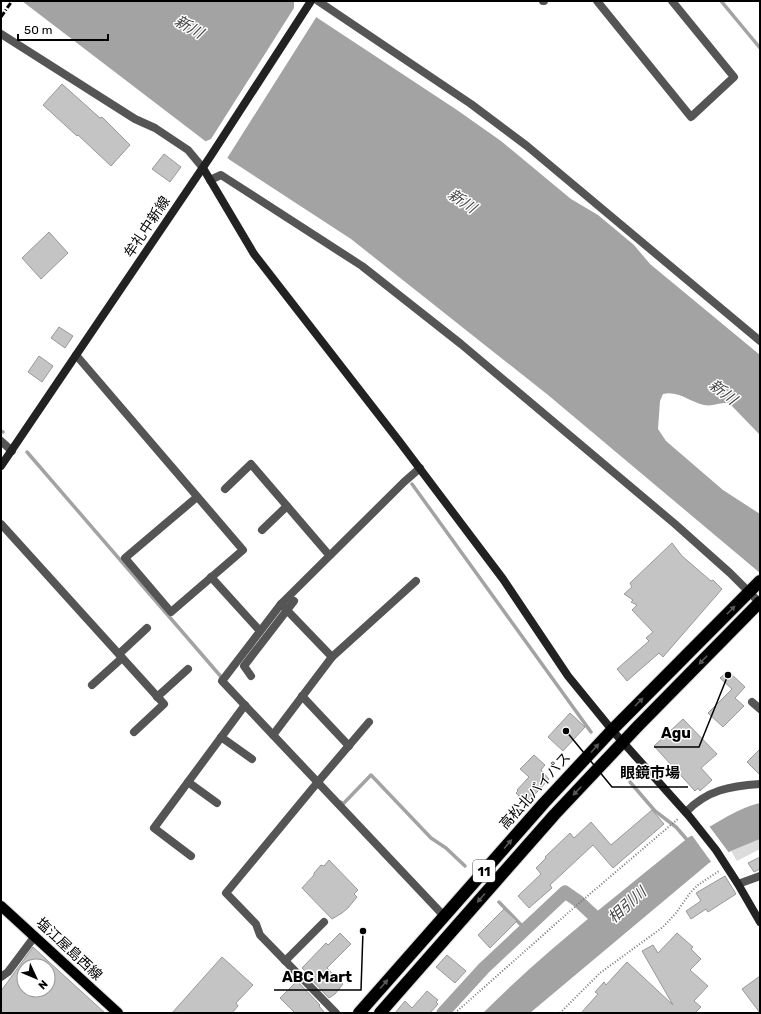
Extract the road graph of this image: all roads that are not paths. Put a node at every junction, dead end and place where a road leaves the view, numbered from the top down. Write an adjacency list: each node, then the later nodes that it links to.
1 (318, 1): 8 (street)
2 (597, 1): 3 (street)
3 (672, 1)
4 (310, 3): 6 (main road, 牟礼中新線)
5 (1, 34): 6 (street)
6 (203, 168): 7 (main road); 9 (main road, 牟礼中新線)
7 (210, 180): 13 (main road); 22 (street)
8 (760, 341)
9 (76, 355): 11 (main road, 牟礼中新線); 15 (street)
10 (1, 441): 11 (street)
11 (12, 451): 12 (main road, 牟礼中新線)
12 (1, 466)
13 (420, 468): 19 (street); 40 (main road)
14 (225, 489): 16 (street)
15 (197, 496): 20 (street); 20 (street)
16 (287, 506): 18 (street); 19 (street)
17 (1, 524): 29 (street)
18 (262, 530)
19 (329, 555): 25 (street)
20 (212, 577): 28 (street)
21 (416, 581): 30 (street)
22 (754, 587): 24 (street); 40 (highway, 高松北バイパス / 11, one-way to 22)
23 (294, 601): 26 (street)
24 (760, 603): 44 (highway, 11, one-way to 44)
25 (280, 604): 26 (street); 28 (street)
26 (287, 610): 30 (street); 32 (street)
27 (148, 628): 29 (street)
28 (260, 631): 37 (street)
29 (121, 656): 33 (street); 35 (street)
30 (332, 657): 34 (street)
31 (188, 669): 35 (street)
32 (251, 676)
33 (92, 685)
34 (302, 696): 42 (street); 45 (street)
35 (157, 697): 41 (street)
36 (752, 702): 38 (street)
37 (245, 706): 42 (street); 43 (street)
38 (760, 709)
39 (369, 722): 45 (street)
40 (612, 730): 44 (main road); 56 (highway, 高松北バイパス / 11, one-way to 40)
41 (134, 732)
42 (273, 735): 48 (street)
43 (221, 736): 46 (street); 47 (street)
44 (623, 742): 51 (main road); 65 (highway, 11, one-way to 65)
45 (349, 746): 48 (street)
46 (252, 760)
47 (188, 782): 50 (street); 52 (street)
48 (317, 783): 56 (street); 60 (street)
49 (760, 784): 51 (street)
50 (217, 803)
51 (687, 814): 54 (main road)
52 (191, 856)
53 (760, 876): 54 (street)
54 (738, 884): 58 (main road)
55 (1, 906): 59 (main road, 塩江屋島西線)
56 (444, 916): 64 (highway, 高松北バイパス / 11, one-way to 56)
57 (324, 922): 60 (street)
58 (760, 922)
59 (34, 936): 61 (street); 62 (main road, 塩江屋島西線)
60 (285, 961): 63 (street)
61 (1, 977)
62 (118, 1013)
63 (336, 1013)
64 (359, 1013)
65 (380, 1013)

